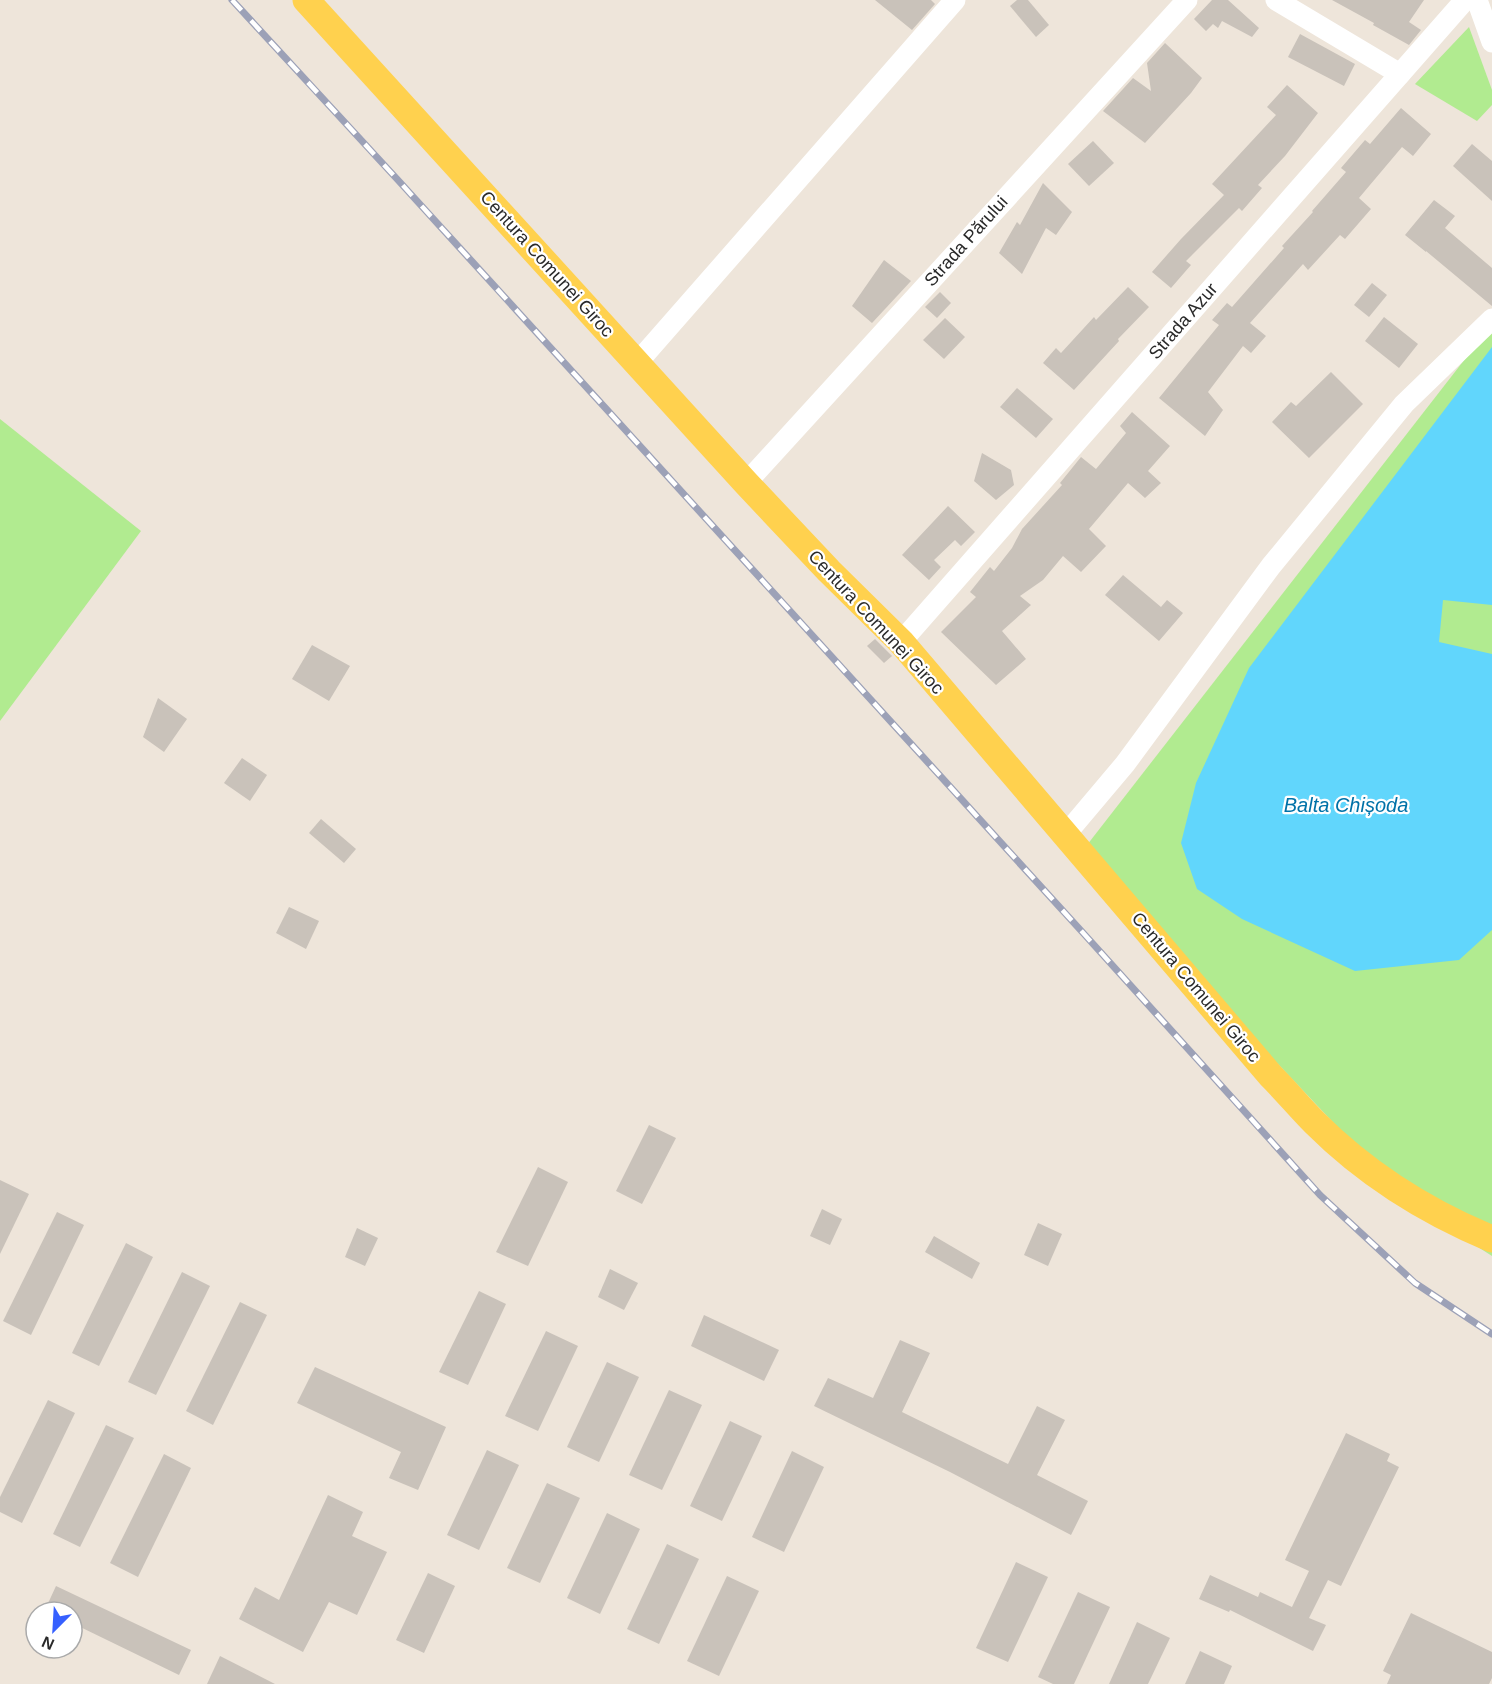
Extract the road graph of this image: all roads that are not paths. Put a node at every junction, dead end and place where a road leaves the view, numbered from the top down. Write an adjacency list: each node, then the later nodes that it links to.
1 (306, 0): 10 (main road, Centura Comunei Giroc)
2 (955, 0): 10 (street)
3 (1187, 0): 11 (street, Strada Părului)
4 (1276, 0): 8 (street)
5 (1465, 0): 8 (street, Strada Azur)
6 (1477, 0): 7 (street)
7 (1492, 42)
8 (1400, 74): 12 (street, Strada Azur)
9 (1492, 319): 13 (street)
10 (637, 363): 11 (main road, Centura Comunei Giroc)
11 (746, 483): 12 (main road, Centura Comunei Giroc)
12 (901, 642): 13 (main road, Centura Comunei Giroc)
13 (1066, 834): 14 (main road, Centura Comunei Giroc)
14 (1492, 1239)

